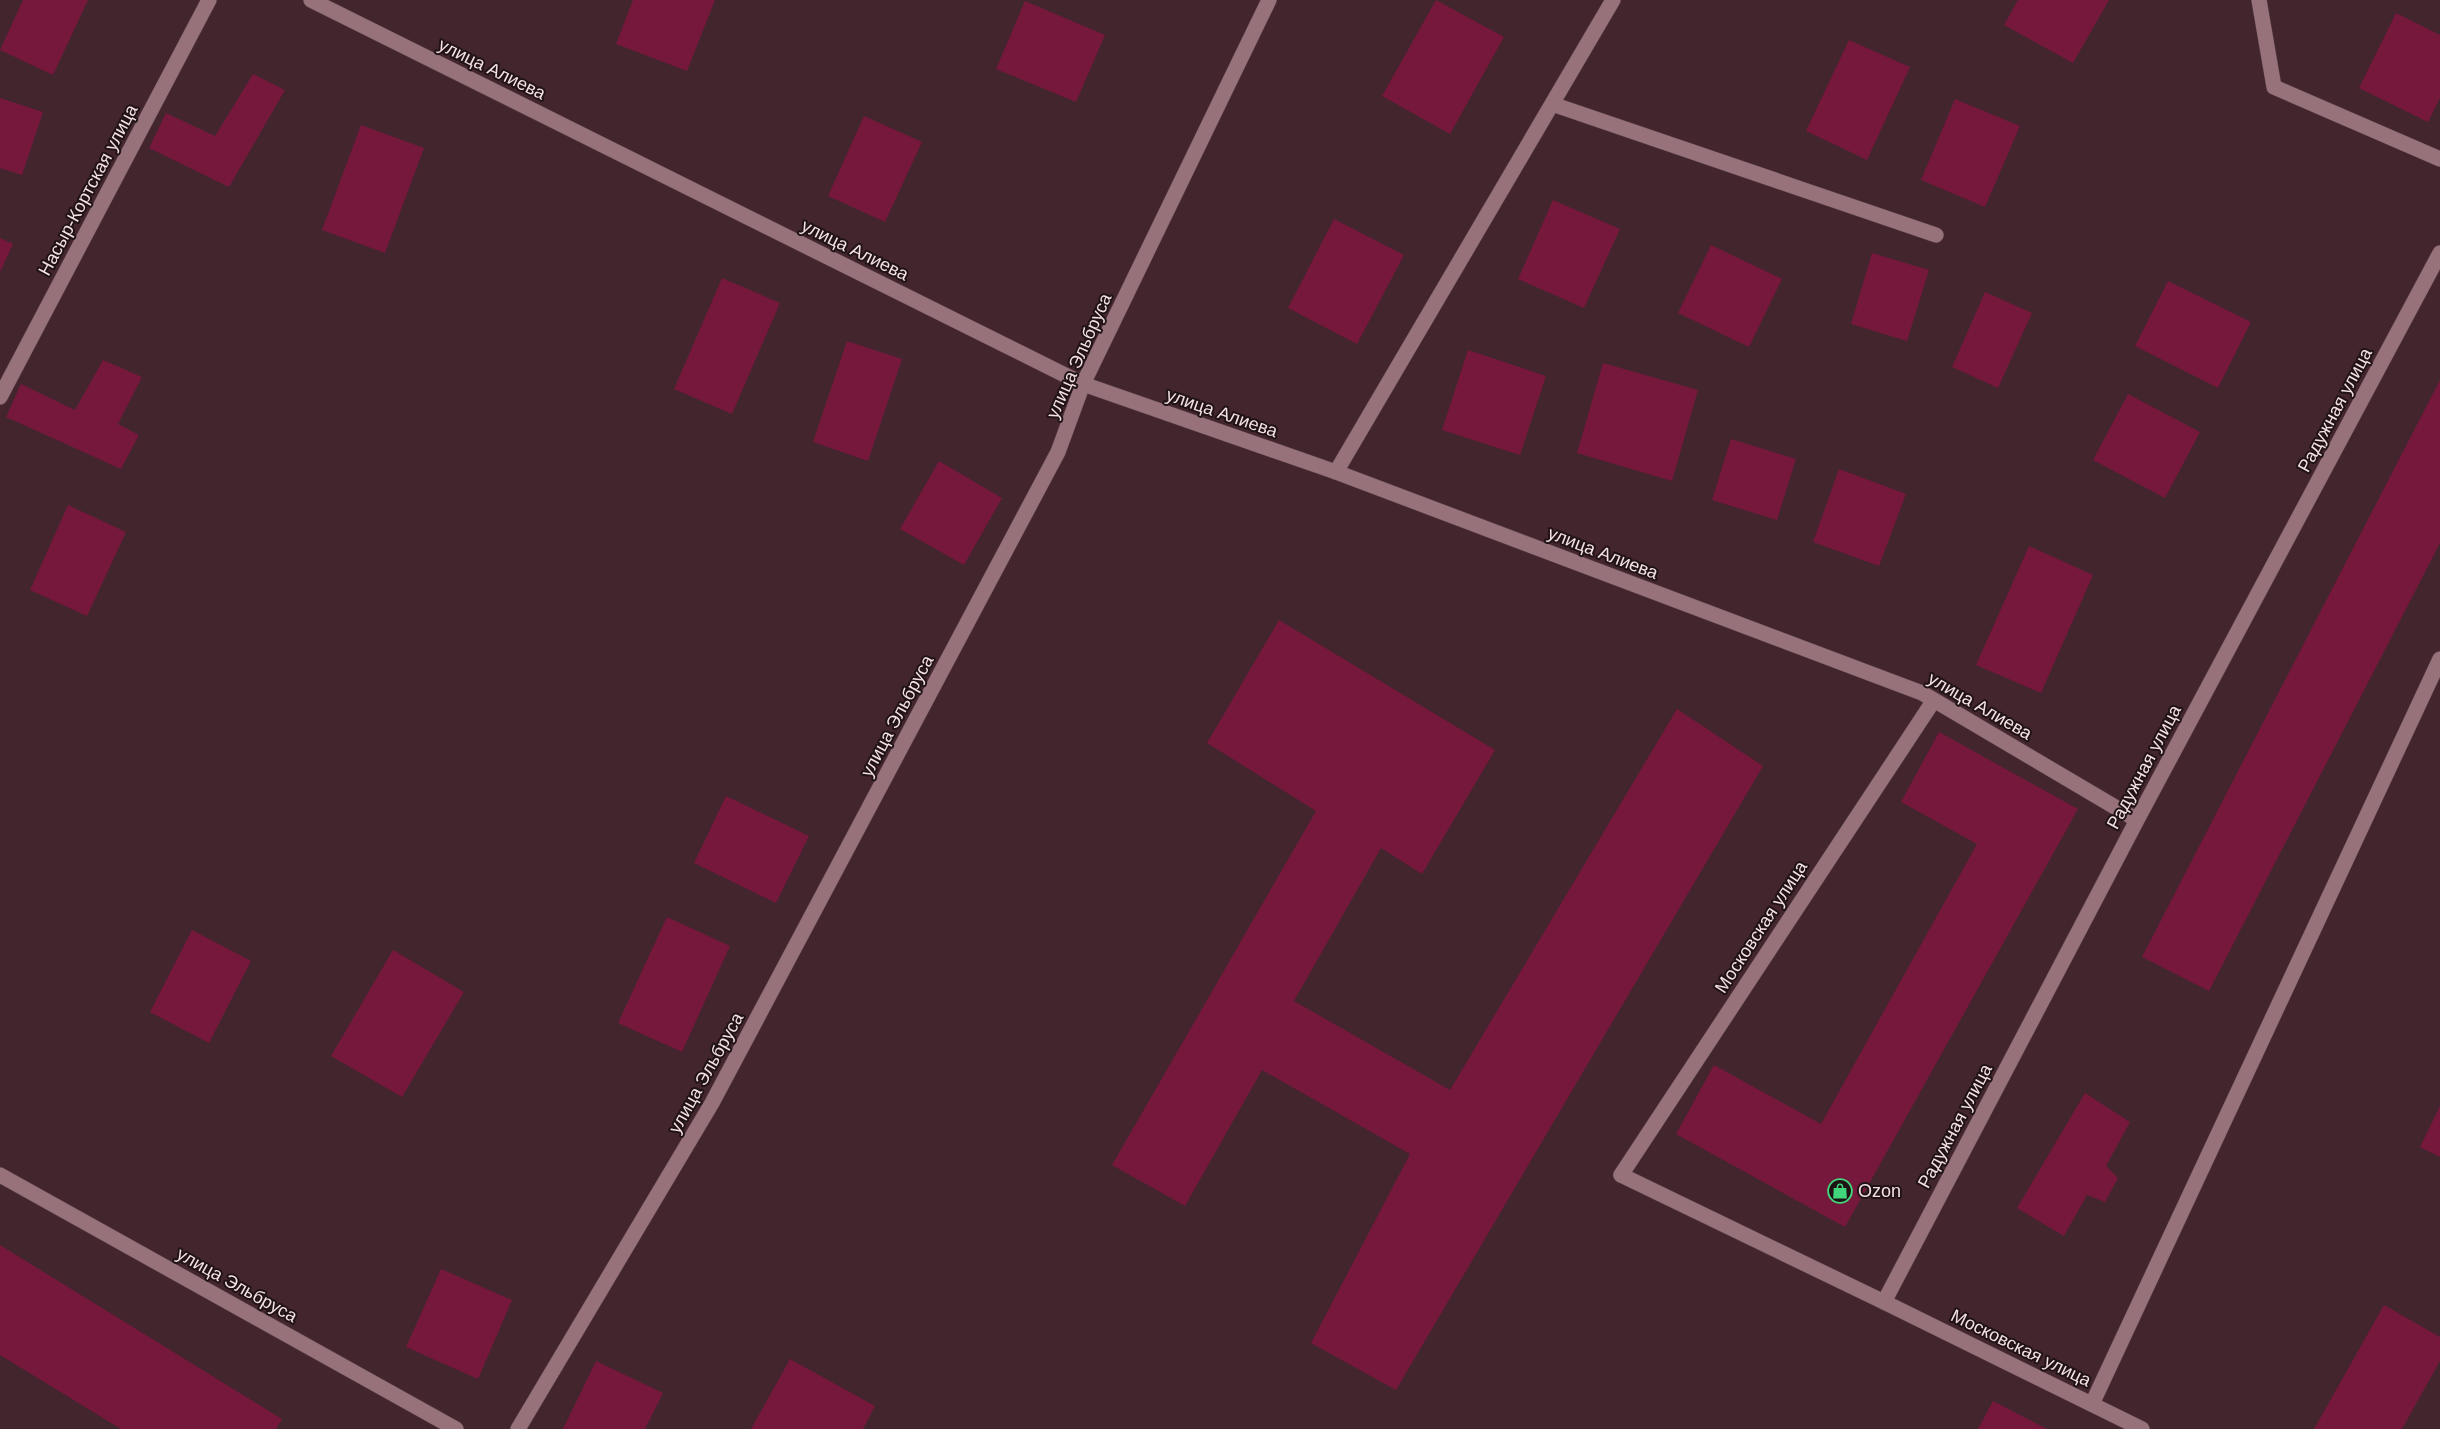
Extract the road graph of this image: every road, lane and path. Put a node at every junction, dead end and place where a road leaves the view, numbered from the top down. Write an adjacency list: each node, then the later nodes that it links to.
1 (209, 0): 11 (street, Насыр-Кортская улица)
2 (311, 0): 10 (street, улица Алиева)
3 (1269, 0): 10 (street, улица Эльбруса)
4 (1613, 0): 6 (street)
5 (2259, 0): 7 (street)
6 (1552, 104): 8 (street); 12 (street)
7 (2440, 159)
8 (1936, 235)
9 (2440, 253): 15 (street, Радужная улица)
10 (1082, 384): 12 (street, улица Алиева); 21 (street, улица Эльбруса)
11 (0, 397)
12 (1336, 472): 14 (street, улица Алиева)
13 (2440, 659): 18 (street)
14 (1934, 700): 15 (street, улица Алиева); 17 (street, Московская улица)
15 (2137, 820): 17 (street, Радужная улица)
16 (0, 1174): 20 (street, улица Эльбруса)
17 (1884, 1302): 18 (street, Московская улица)
18 (2092, 1404): 19 (street, Московская улица)
19 (2122, 1425): 22 (street, Московская улица)
20 (456, 1429)
21 (518, 1429)
22 (2142, 1429)

